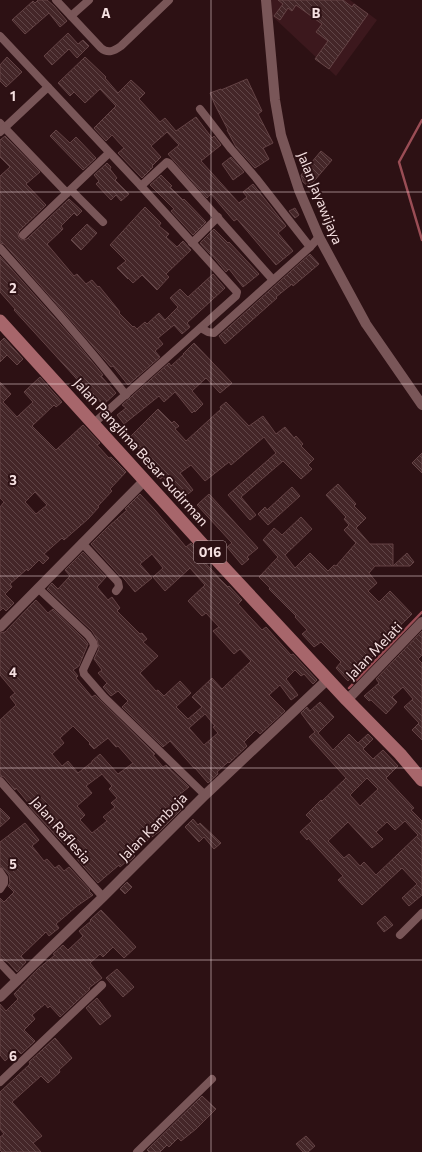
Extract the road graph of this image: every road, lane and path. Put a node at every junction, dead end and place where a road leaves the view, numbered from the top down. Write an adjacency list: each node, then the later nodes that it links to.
1 (56, 0): 5 (street)
2 (89, 0): 5 (street)
3 (169, 0): 5 (street)
4 (266, 0): 16 (street, Jalan Jayawijaya)
5 (71, 16)
6 (0, 36): 7 (street)
7 (48, 87): 9 (street); 10 (street)
8 (200, 108): 18 (street)
9 (2, 128): 12 (street)
10 (109, 153): 11 (street); 12 (street)
11 (141, 186): 13 (street); 17 (street)
12 (69, 192): 14 (street); 15 (street)
13 (218, 217): 17 (street); 20 (street)
14 (104, 222)
15 (23, 234)
16 (319, 237): 18 (street); 24 (street, Jalan Jayawijaya)
17 (192, 243): 22 (street)
18 (310, 247): 20 (street)
19 (0, 248): 23 (street)
20 (273, 280): 22 (street)
21 (0, 321): 25 (main road, Jalan Panglima Besar Sudirman / 016)
22 (201, 328): 23 (street)
23 (126, 395): 25 (street)
24 (422, 405)
25 (94, 423): 26 (main road, Jalan Panglima Besar Sudirman / 016)
26 (144, 480): 27 (street); 32 (main road, Jalan Panglima Besar Sudirman / 016)
27 (82, 543): 28 (street); 29 (street)
28 (38, 588): 31 (street); 36 (street)
29 (116, 591)
30 (422, 622): 33 (street, Jalan Melati)
31 (0, 627)
32 (328, 679): 33 (main road, Jalan Panglima Besar Sudirman / 016); 36 (street, Jalan Kamboja)
33 (347, 700): 34 (main road, Jalan Panglima Besar Sudirman / 016)
34 (422, 780)
35 (0, 781): 39 (street, Jalan Raflesia)
36 (205, 795): 39 (street, Jalan Kamboja)
37 (0, 872): 38 (street)
38 (0, 889)
39 (103, 897): 43 (street, Jalan Kamboja)
40 (422, 913): 41 (street)
41 (400, 935)
42 (0, 963): 43 (street)
43 (18, 981): 45 (street, Jalan Kamboja)
44 (102, 985): 47 (street)
45 (0, 997)
46 (212, 1079): 48 (street)
47 (0, 1082)
48 (137, 1152)

